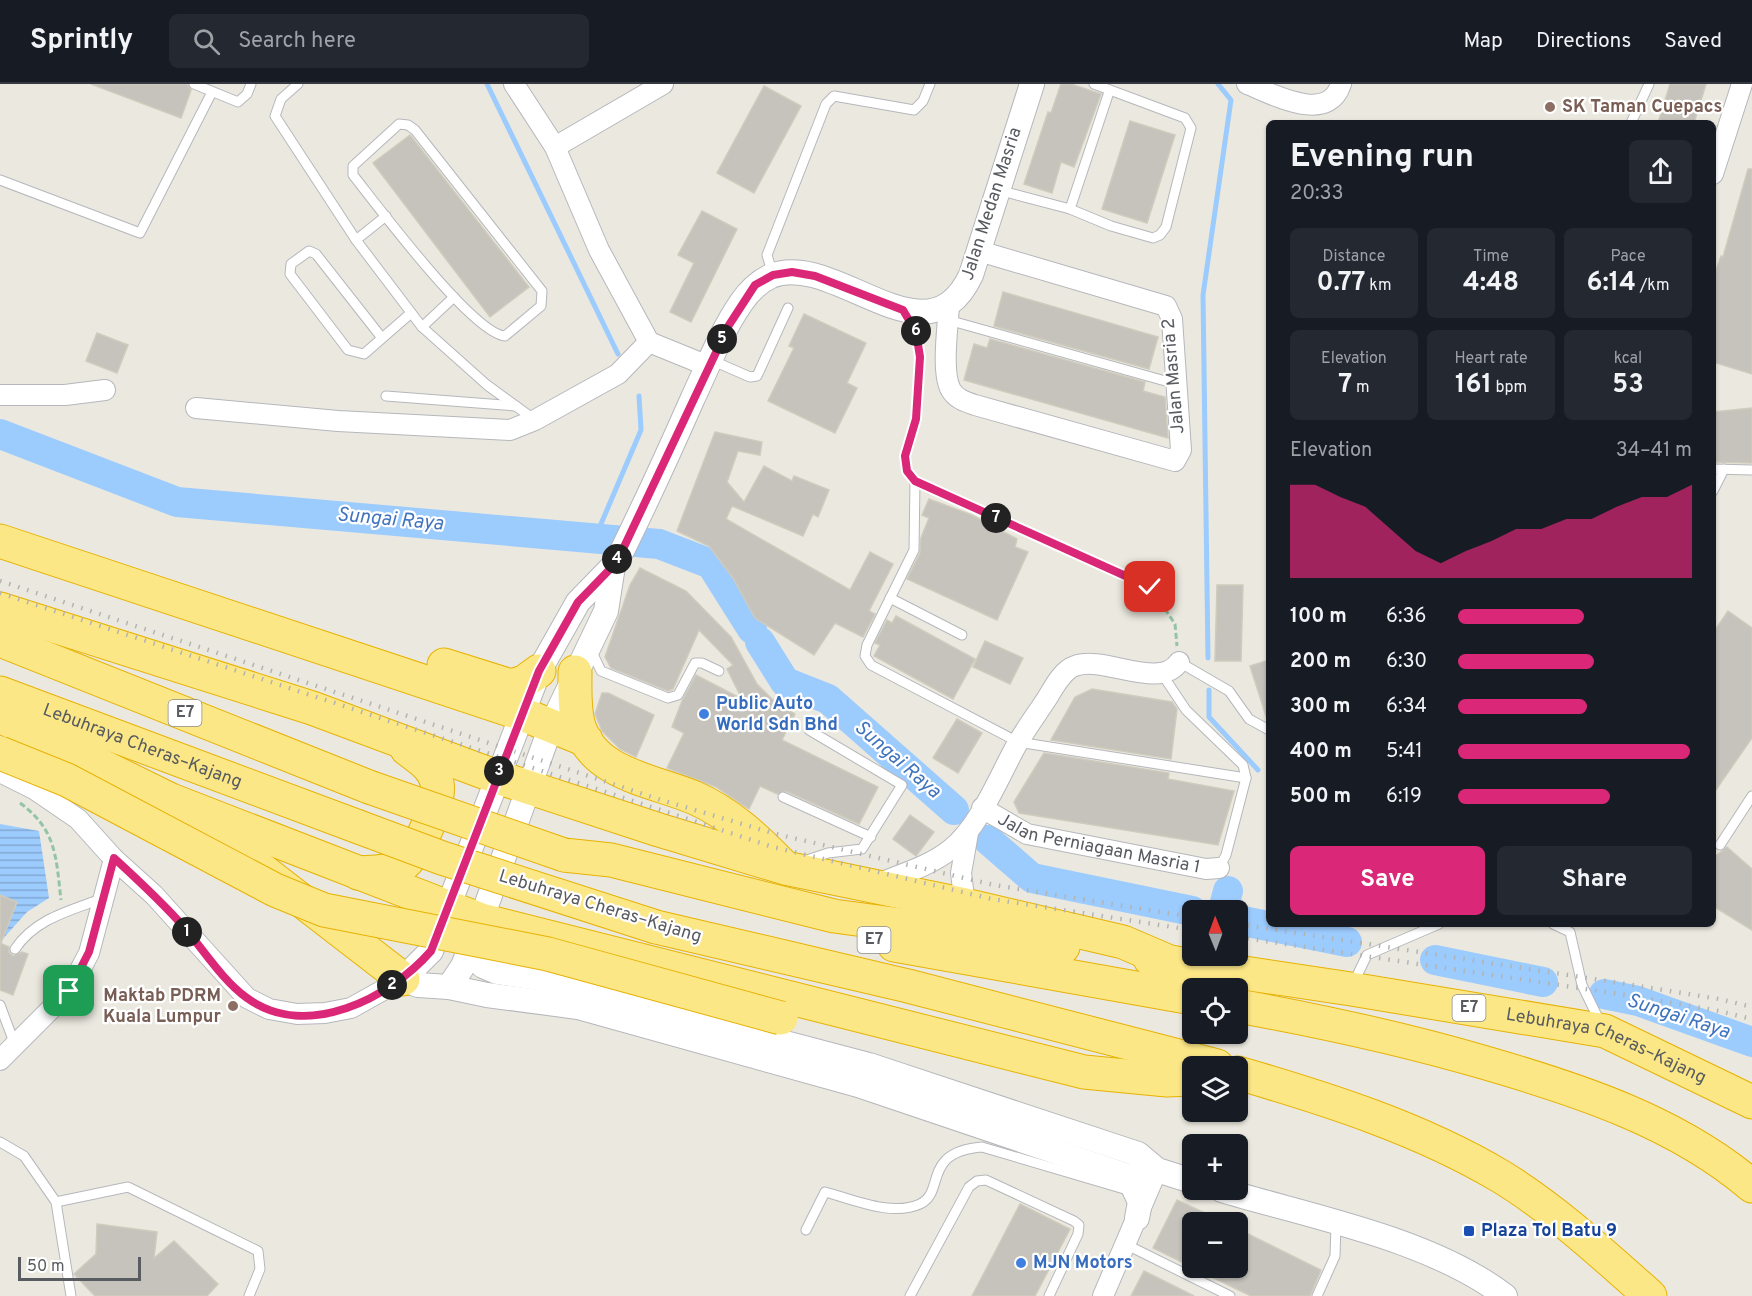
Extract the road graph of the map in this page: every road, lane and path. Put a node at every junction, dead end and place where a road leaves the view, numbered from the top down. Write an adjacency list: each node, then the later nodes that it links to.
1 (194, 84): 13 (lane)
2 (251, 84): 13 (lane)
3 (298, 84): 22 (lane)
4 (514, 84): 16 (street)
5 (663, 84): 16 (street)
6 (930, 84): 24 (lane)
7 (1032, 84): 19 (street, Jalan Medan Masria)
8 (1094, 84): 14 (lane)
9 (1247, 84): 10 (street)
10 (1341, 84)
11 (1649, 84): 15 (lane)
12 (1742, 84): 17 (street)
13 (212, 92): 18 (lane)
14 (1109, 92): 20 (lane); 20 (lane)
15 (1632, 120)
16 (555, 147): 32 (street)
17 (1716, 165)
18 (0, 180)
19 (998, 190): 20 (lane); 23 (street, Jalan Medan Masria)
20 (1070, 208)
21 (386, 216): 22 (lane); 25 (lane); 25 (lane)
22 (356, 240): 28 (lane)
23 (980, 252): 29 (street, Jalan Medan Masria); 34 (street, Jalan Masria 2)
24 (773, 275): 27 (street); 33 (street)
25 (454, 297): 30 (lane)
26 (788, 308): 33 (lane)
27 (903, 310): 29 (street); 44 (lane)
28 (411, 313): 30 (lane); 31 (lane)
29 (949, 313): 34 (lane); 34 (street, Jalan Masria 2)
30 (422, 327): 38 (lane)
31 (382, 338): 31 (lane)
32 (649, 342): 33 (street); 40 (street)
33 (709, 363): 48 (street)
34 (1176, 384)
35 (105, 390): 36 (street)
36 (0, 395)
37 (386, 396): 38 (lane)
38 (516, 406): 40 (lane)
39 (196, 408): 40 (street)
40 (535, 420)
41 (1716, 469): 42 (lane)
42 (1724, 469): 43 (lane); 45 (lane)
43 (1752, 470)
44 (915, 481): 49 (lane); 56 (path)
45 (1716, 485)
46 (0, 519): 54 (highway)
47 (0, 541): 51 (highway)
48 (618, 557): 55 (street); 57 (street)
49 (890, 598): 52 (lane); 67 (lane)
50 (0, 609): 66 (highway)
51 (278, 632): 54 (highway); 62 (highway)
52 (962, 635)
53 (0, 640): 81 (highway, E7, bridge)
54 (403, 652): 57 (highway)
55 (582, 658): 58 (lane); 62 (street); 65 (highway)
56 (1179, 662): 59 (street); 63 (lane)
57 (539, 671): 62 (street)
58 (718, 671)
59 (1162, 674): 67 (street, Jalan Perniagaan Masria 1); 71 (lane)
60 (0, 693): 106 (highway, Lebuhraya Cheras–Kajang / E7, bridge)
61 (0, 716): 76 (highway)
62 (537, 720): 65 (highway); 70 (street); 72 (street)
63 (1266, 728)
64 (809, 730): 79 (lane)
65 (586, 741): 83 (highway)
66 (399, 742): 70 (highway); 85 (highway)
67 (1018, 742): 71 (lane); 77 (street, Jalan Perniagaan Masria 1)
68 (0, 753): 104 (highway, bridge)
69 (0, 772): 82 (street)
70 (497, 777): 72 (highway); 89 (street)
71 (1246, 778): 84 (lane)
72 (530, 788): 83 (highway); 91 (street)
73 (1752, 795): 80 (lane)
74 (783, 796): 79 (lane)
75 (15, 800): 90 (path)
76 (171, 800): 85 (highway); 97 (highway)
77 (982, 808): 78 (street, Jalan Perniagaan Masria 1); 84 (street, Jalan Perniagaan Masria 1)
78 (968, 831): 86 (street); 88 (street)
79 (871, 837): 83 (lane)
80 (1720, 845)
81 (564, 855): 96 (highway, E7); 100 (highway, E7)
82 (114, 858): 87 (street); 97 (street)
83 (785, 868): 86 (highway)
84 (1219, 868)
85 (354, 873): 89 (highway)
86 (868, 887): 88 (highway)
87 (103, 898): 90 (lane); 105 (street)
88 (965, 905): 96 (highway)
89 (449, 908): 91 (highway); 97 (street)
90 (63, 914): 94 (lane)
91 (482, 920): 95 (street); 104 (highway)
92 (1432, 927): 99 (lane)
93 (1559, 927): 103 (lane)
94 (15, 949)
95 (469, 951): 98 (street); 112 (street)
96 (1172, 963): 99 (highway, Lebuhraya Cheras–Kajang / E7)
97 (403, 979): 98 (street)
98 (449, 987): 114 (street)
99 (1351, 989): 103 (highway, Lebuhraya Cheras–Kajang / E7)
100 (1182, 996)
101 (0, 1005): 105 (lane)
102 (1248, 1008): 115 (highway)
103 (1605, 1031): 110 (highway, Lebuhraya Cheras–Kajang / E7)
104 (954, 1041): 109 (highway)
105 (15, 1045): 107 (street)
106 (1182, 1057)
107 (0, 1060)
108 (1248, 1078): 130 (highway)
109 (1182, 1079)
110 (1752, 1102)
111 (0, 1142): 117 (lane)
112 (1157, 1170): 113 (street); 114 (street); 118 (street)
113 (1182, 1177)
114 (1132, 1184): 118 (street); 120 (lane)
115 (1752, 1186)
116 (1248, 1198): 119 (street)
117 (56, 1202): 122 (lane); 123 (lane)
118 (1137, 1218): 121 (street)
119 (1336, 1223): 128 (lane); 129 (street)
120 (806, 1230)
121 (1125, 1244): 126 (street); 127 (lane)
122 (71, 1296)
123 (249, 1296)
124 (910, 1296): 125 (lane)
125 (1049, 1296)
126 (1103, 1296)
127 (1230, 1296)
128 (1317, 1296)
129 (1505, 1296)
130 (1650, 1296)

